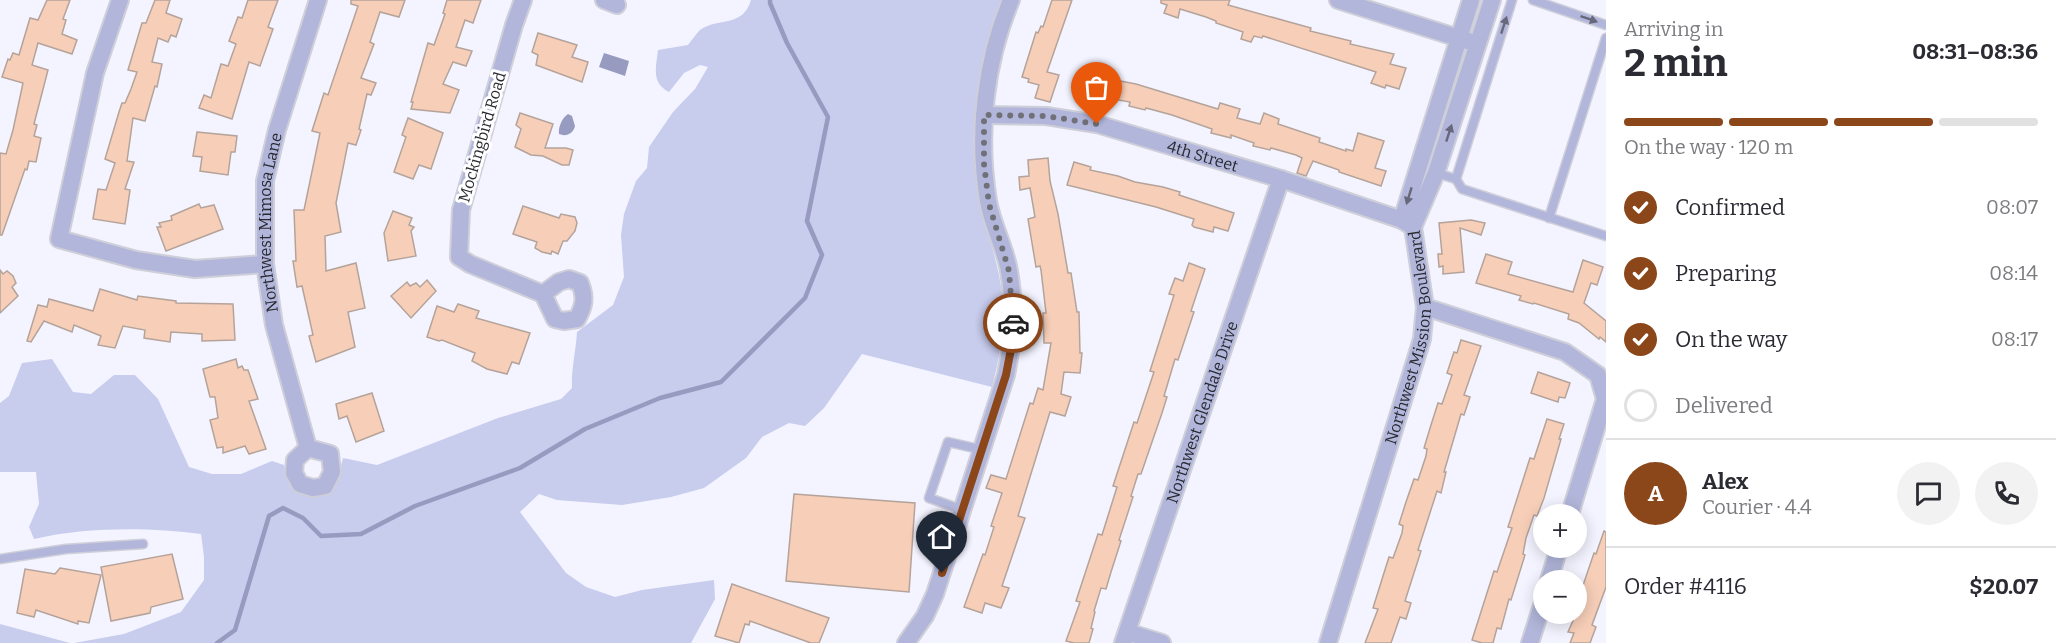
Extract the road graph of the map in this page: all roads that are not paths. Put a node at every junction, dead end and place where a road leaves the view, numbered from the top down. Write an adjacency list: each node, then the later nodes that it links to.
1 (120, 0): 22 (street)
2 (318, 0): 22 (street, Northwest Mimosa Lane)
3 (523, 0): 23 (street, Mockingbird Road)
4 (1011, 0): 15 (street)
5 (1338, 0): 11 (street)
6 (1471, 0): 11 (street, Northwest Mission Boulevard)
7 (1492, 0): 13 (street, Northwest Mission Boulevard)
8 (1512, 0): 14 (lane, one-way to 8)
9 (1533, 0): 10 (lane, one-way to 10)
10 (1606, 25)
11 (1459, 37): 13 (street); 20 (street, Northwest Mission Boulevard, one-way to 20)
12 (1606, 38): 19 (lane)
13 (1478, 44): 14 (lane); 16 (street, Northwest Mission Boulevard, one-way to 13)
14 (1496, 50): 18 (lane)
15 (984, 115): 17 (street, 4th Street); 26 (street)
16 (1436, 173): 18 (lane); 20 (street, Northwest Mission Boulevard)
17 (1281, 179): 20 (street, 4th Street); 32 (street, Northwest Glendale Drive)
18 (1456, 179): 19 (lane)
19 (1549, 218): 21 (lane)
20 (1407, 223): 24 (street, Northwest Mission Boulevard)
21 (1606, 236)
22 (265, 264): 25 (street, Northwest Mimosa Lane)
23 (543, 294)
24 (1425, 308): 27 (street); 35 (street, Northwest Mission Boulevard)
25 (308, 448)
26 (983, 450): 28 (street); 28 (lane)
27 (1573, 504)
28 (963, 510): 33 (street)
29 (143, 544): 30 (lane)
30 (0, 559)
31 (1536, 624): 36 (street)
32 (1125, 638): 34 (street)
33 (906, 643)
34 (1162, 643)
35 (1328, 643)
36 (1530, 643)

